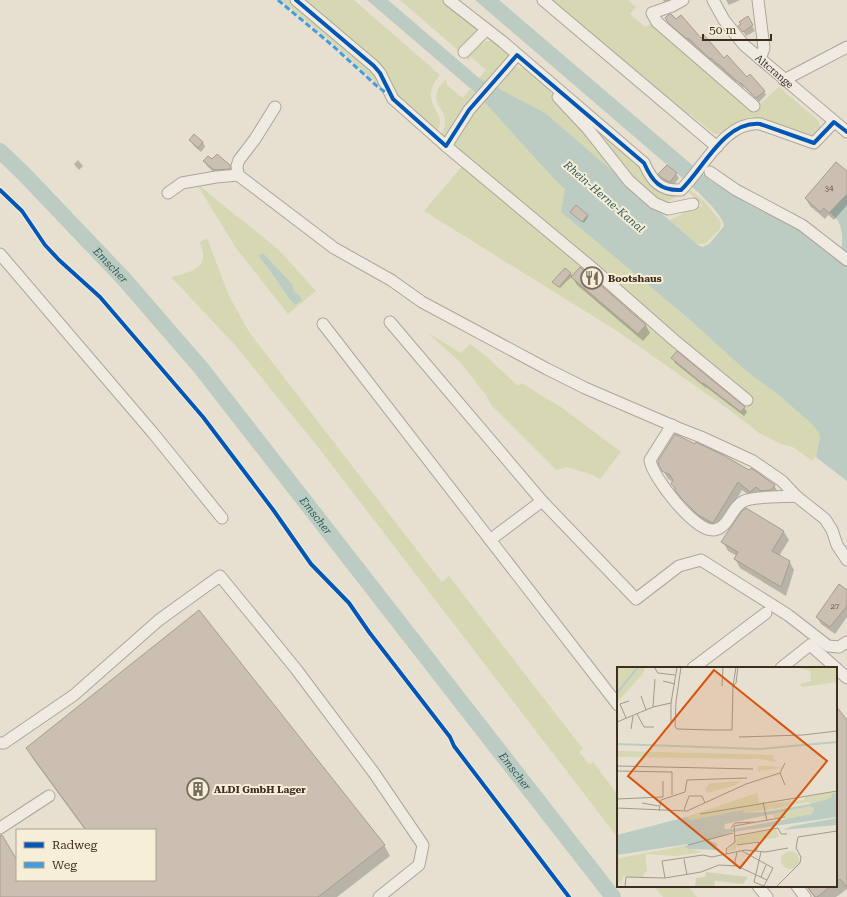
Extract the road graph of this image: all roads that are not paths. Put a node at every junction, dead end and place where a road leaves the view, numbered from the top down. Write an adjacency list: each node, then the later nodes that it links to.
1 (296, 0): 18 (street)
2 (449, 0): 7 (street)
3 (543, 0): 19 (street)
4 (683, 0): 14 (street)
5 (713, 0): 11 (street, Altcrange)
6 (758, 0): 11 (street)
7 (486, 30): 9 (street); 10 (street)
8 (847, 47): 12 (street)
9 (464, 52)
10 (518, 55): 13 (street); 18 (street)
11 (760, 59): 12 (street, Altcrange)
12 (784, 80): 16 (street, Altcrange)
13 (551, 83): 20 (street); 23 (street)
14 (754, 106)
15 (274, 107): 21 (street)
16 (834, 122): 17 (street, Altcrange); 19 (street)
17 (847, 132)
18 (446, 146): 28 (street)
19 (717, 148): 20 (street)
20 (704, 171): 25 (street)
21 (238, 175): 22 (street); 29 (street)
22 (168, 194)
23 (692, 204)
24 (0, 254): 32 (street)
25 (843, 257)
26 (390, 322): 31 (street)
27 (323, 324): 33 (street)
28 (747, 400)
29 (672, 425): 30 (street); 30 (street)
30 (796, 496): 34 (street)
31 (542, 501): 33 (street); 36 (street)
32 (222, 518)
33 (490, 540): 42 (street)
34 (847, 560)
35 (766, 613): 37 (street)
36 (847, 642)
37 (694, 667)
38 (782, 667): 39 (street)
39 (835, 667)
40 (837, 669): 41 (street)
41 (847, 678)
42 (617, 704)
43 (1, 744): 48 (street)
44 (49, 796): 45 (street)
45 (0, 828)
46 (759, 887): 49 (street)
47 (798, 887): 50 (street)
48 (379, 897)
49 (767, 897)
50 (805, 897)

